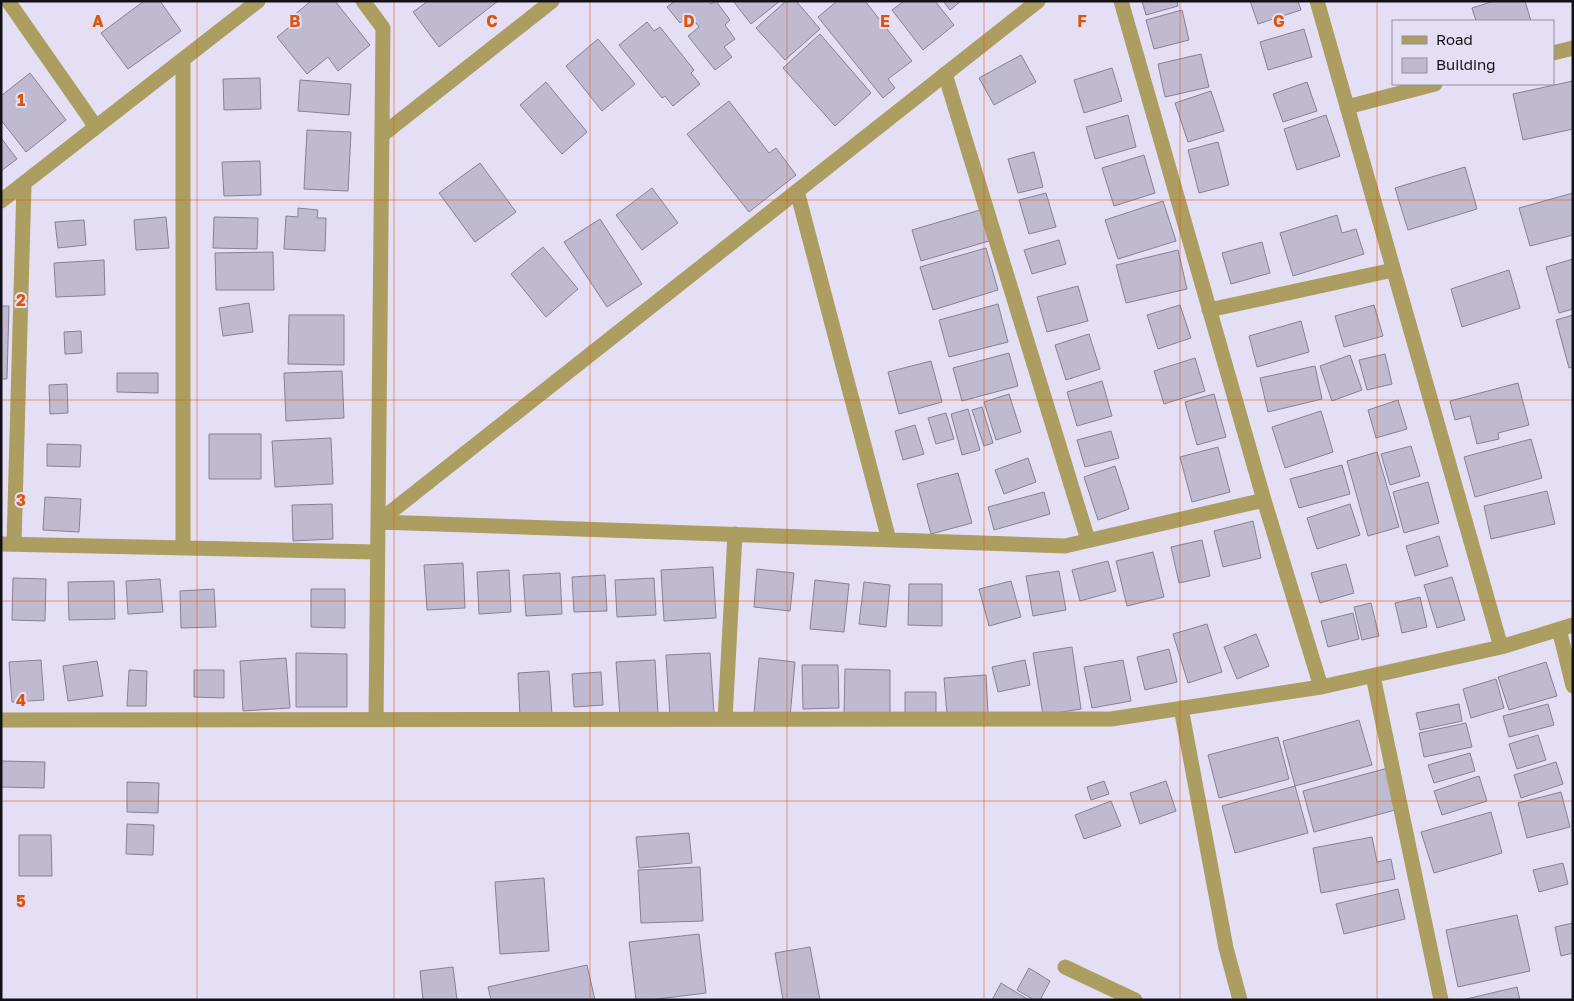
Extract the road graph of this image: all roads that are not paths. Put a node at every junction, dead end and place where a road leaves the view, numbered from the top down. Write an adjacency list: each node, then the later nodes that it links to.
1 (8, 1): 14 (street)
2 (258, 1): 10 (street)
3 (363, 1): 15 (street)
4 (552, 1): 15 (street)
5 (1038, 1): 11 (street)
6 (1121, 1): 20 (street)
7 (1317, 1): 13 (street)
8 (1573, 48): 9 (street)
9 (1554, 53)
10 (183, 59): 14 (street); 27 (street)
11 (946, 74): 17 (street); 25 (street)
12 (1432, 85): 13 (street)
13 (1347, 107): 19 (street)
14 (96, 127): 16 (street)
15 (382, 135): 22 (street)
16 (24, 184): 18 (street); 26 (street)
17 (797, 191): 22 (street); 24 (street)
18 (1, 201)
19 (1393, 270): 20 (street); 30 (street)
20 (1209, 310): 21 (street)
21 (1264, 500): 25 (street); 33 (street)
22 (378, 522): 23 (street); 28 (street)
23 (735, 534): 24 (street); 36 (street)
24 (889, 540): 25 (street)
25 (1088, 540)
26 (8, 544): 27 (street)
27 (183, 547): 28 (street)
28 (377, 552): 35 (street)
29 (1566, 627): 30 (street); 32 (street)
30 (1501, 647): 31 (street)
31 (1373, 676): 33 (street); 41 (street)
32 (1573, 686)
33 (1321, 687): 34 (street)
34 (1181, 708): 36 (street); 40 (street)
35 (376, 719): 36 (street); 37 (street)
36 (725, 719)
37 (1, 720)
38 (1064, 967): 39 (street)
39 (1135, 1000)
40 (1240, 1000)
41 (1441, 1000)

